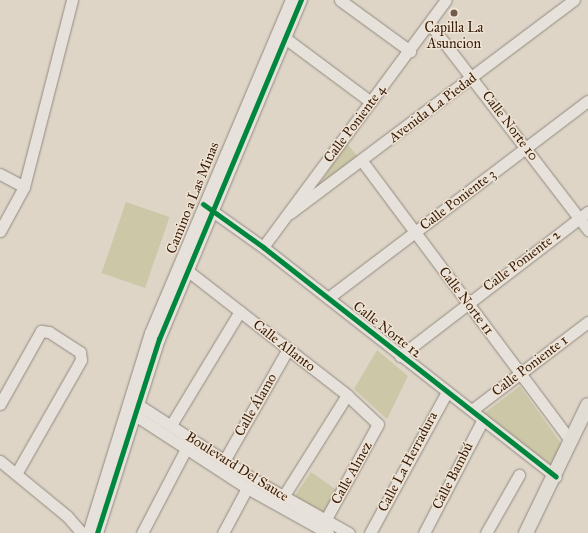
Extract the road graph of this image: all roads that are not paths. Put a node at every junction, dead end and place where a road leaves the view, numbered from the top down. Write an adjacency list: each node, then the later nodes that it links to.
1 (72, 0): 16 (street)
2 (290, 0): 17 (street, Camino a Las Minas)
3 (301, 0): 8 (street, Camino a Las Minas)
4 (340, 0): 9 (street)
5 (446, 0): 7 (street, Calle Poniente 4)
6 (574, 0): 10 (street, Avenida La Piedad)
7 (430, 24): 9 (street, Calle Poniente 4); 10 (street, Calle Norte 10)
8 (285, 38): 12 (street); 18 (street, Camino a Las Minas)
9 (410, 51): 12 (street, Calle Poniente 4)
10 (473, 77): 13 (street, Calle Norte 10); 14 (street, Avenida La Piedad)
11 (588, 101): 13 (street, Calle Poniente 3)
12 (372, 102): 19 (street, Calle Poniente 4)
13 (526, 148): 20 (street, Calle Norte 10); 23 (street, Calle Poniente 3)
14 (362, 161): 19 (street, Avenida La Piedad); 23 (street, Calle Norte 11)
15 (0, 174): 16 (street)
16 (24, 187): 22 (street)
17 (203, 204): 18 (street, Calle Norte 12); 37 (street, Camino a Las Minas)
18 (213, 211): 24 (street, Calle Norte 12); 25 (street, Camino a Las Minas)
19 (290, 213): 24 (street, Calle Poniente 4)
20 (584, 215): 21 (street, Calle Norte 10); 27 (street, Calle Poniente 2)
21 (588, 230)
22 (0, 232)
23 (415, 232): 26 (street, Calle Poniente 3); 27 (street, Calle Norte 11)
24 (263, 246): 26 (street, Calle Norte 12)
25 (188, 271): 28 (street, Calle Allanto); 37 (street, Camino a Las Minas)
26 (328, 298): 31 (street, Calle Norte 12)
27 (467, 302): 31 (street, Calle Poniente 2); 32 (street, Calle Norte 11)
28 (240, 311): 30 (street, Calle Allanto); 41 (street)
29 (588, 322): 32 (street, Calle Poniente 1)
30 (288, 349): 34 (street, Calle Allanto); 45 (street, Calle Álamo)
31 (400, 356): 33 (street, Calle Norte 12)
32 (519, 373): 38 (street, Calle Poniente 1); 42 (street, Calle Norte 11)
33 (447, 392): 38 (street, Calle Norte 12); 61 (street, Calle La Herradura)
34 (348, 395): 40 (street, Calle Allanto); 51 (street)
35 (0, 404): 46 (street)
36 (588, 405): 42 (main road)
37 (130, 406): 41 (street, Boulevard Del Sauce); 43 (street, Boulevard Del Sauce); 53 (street)
38 (472, 410): 39 (street, Calle Norte 12)
39 (483, 419): 48 (street, Calle Norte 12); 62 (street, Calle Bambú)
40 (378, 424): 54 (street, Calle Almez)
41 (170, 425): 45 (street, Boulevard Del Sauce)
42 (571, 441): 48 (main road)
43 (186, 447): 49 (street, Boulevard Del Sauce); 58 (street)
44 (0, 461): 46 (street)
45 (224, 461): 51 (street, Boulevard Del Sauce)
46 (16, 474): 52 (street)
47 (519, 475): 63 (street)
48 (556, 477): 50 (main road)
49 (247, 488): 54 (street, Boulevard Del Sauce); 59 (street)
50 (547, 493): 64 (main road); 65 (main road)
51 (283, 497): 54 (street, Boulevard Del Sauce)
52 (67, 516): 53 (street); 55 (street)
53 (95, 520): 56 (street); 57 (street)
54 (323, 529): 60 (street, Boulevard Del Sauce)
55 (82, 533)
56 (88, 533)
57 (97, 533)
58 (142, 533)
59 (223, 533)
60 (349, 533)
61 (370, 533)
62 (424, 533)
63 (486, 533)
64 (526, 533)
65 (532, 533)

